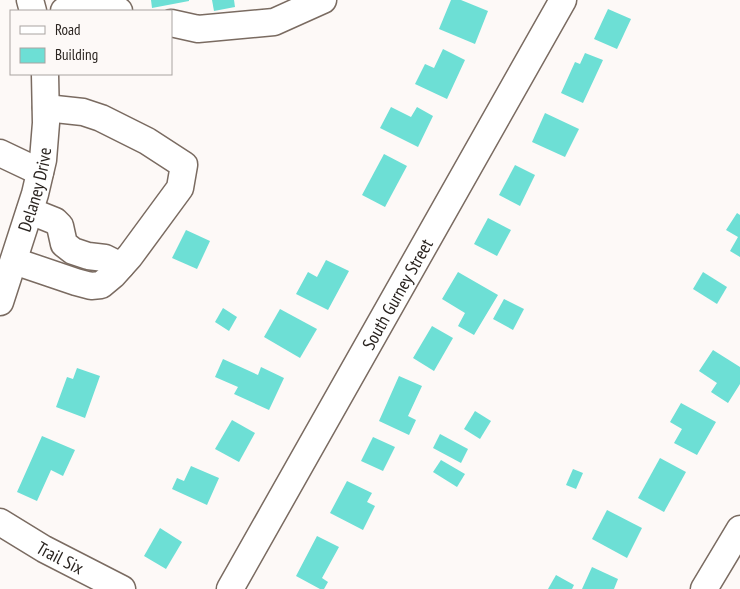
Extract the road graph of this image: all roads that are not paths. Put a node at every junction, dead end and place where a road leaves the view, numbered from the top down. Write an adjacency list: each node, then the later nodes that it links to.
1 (322, 0): 5 (street)
2 (563, 0): 17 (street, South Gurney Street)
3 (68, 10): 4 (street)
4 (114, 10)
5 (172, 23)
6 (44, 75): 7 (street, Delaney Drive)
7 (46, 108): 9 (street, Delaney Drive); 12 (street)
8 (0, 153): 9 (street)
9 (40, 172): 10 (street, Delaney Drive)
10 (30, 211): 11 (street, Delaney Drive); 12 (street)
11 (14, 261): 12 (street); 13 (street, Delaney Drive)
12 (121, 266)
13 (0, 302)
14 (0, 522): 16 (street, Trail Six)
15 (740, 529): 18 (street)
16 (122, 589)
17 (230, 589)
18 (704, 589)

